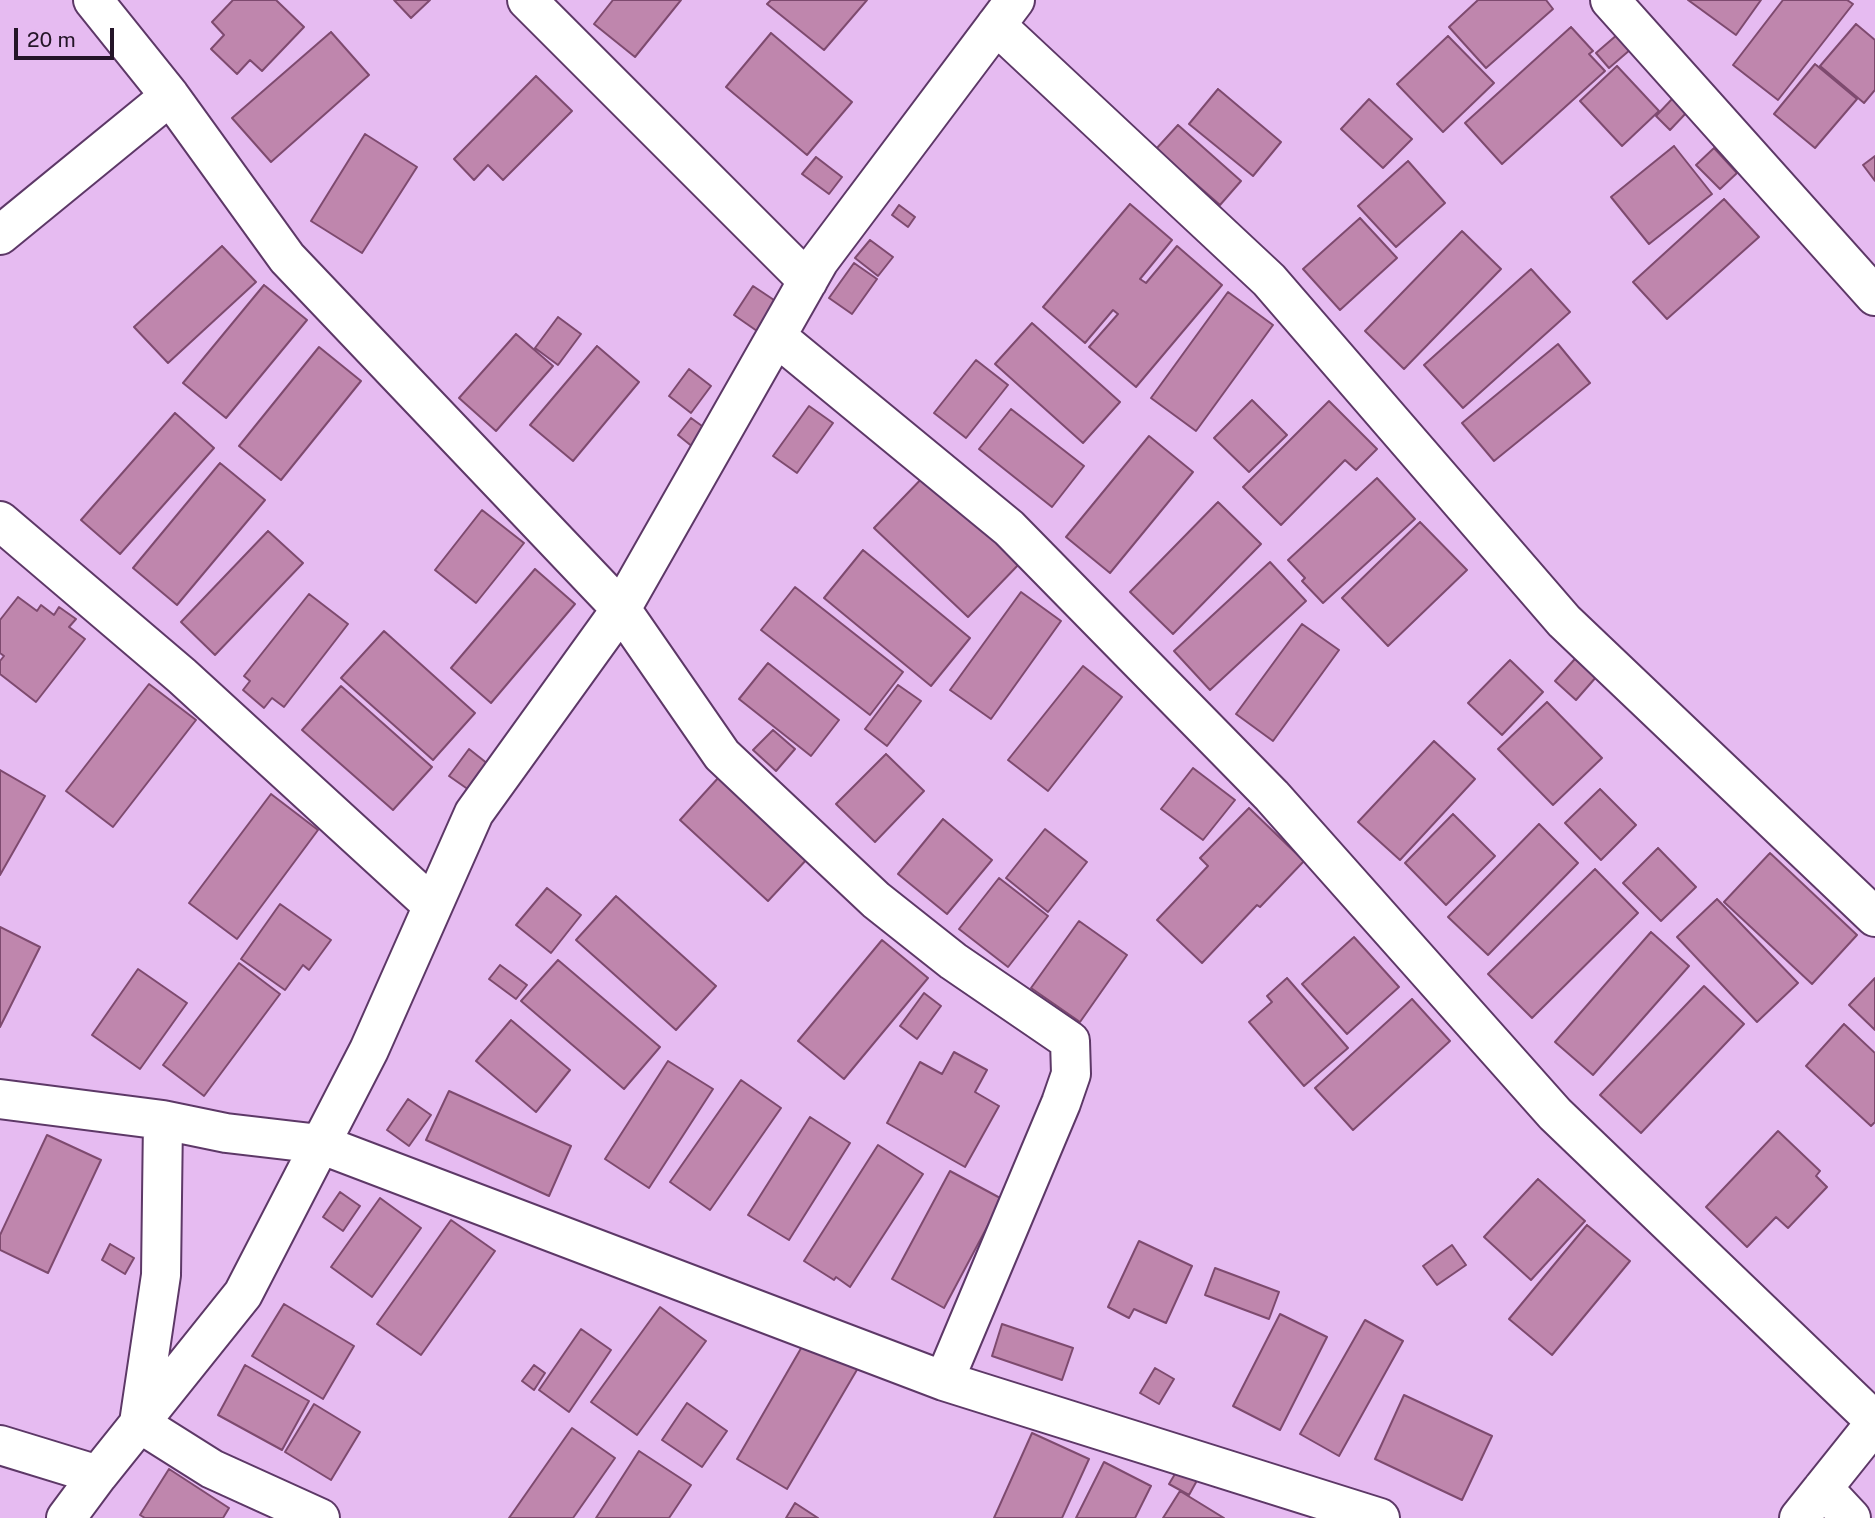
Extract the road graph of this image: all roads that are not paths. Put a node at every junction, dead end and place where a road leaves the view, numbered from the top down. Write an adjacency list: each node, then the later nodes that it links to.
1 (93, 0): 5 (street)
2 (527, 0): 7 (street)
3 (1610, 0): 8 (street)
4 (1006, 13): 7 (street); 13 (street)
5 (170, 96): 6 (street); 11 (street)
6 (0, 235)
7 (808, 281): 9 (street)
8 (1875, 296)
9 (777, 337): 11 (street); 18 (street)
10 (0, 521): 12 (street)
11 (621, 609): 12 (street); 17 (street)
12 (432, 905): 16 (street)
13 (1875, 917)
14 (0, 1099): 15 (street)
15 (163, 1120): 16 (street); 19 (street)
16 (320, 1144): 17 (street); 19 (street)
17 (944, 1381): 25 (street)
18 (1875, 1422): 22 (street)
19 (139, 1423): 21 (street); 24 (street)
20 (0, 1444): 21 (street)
21 (97, 1475): 23 (street)
22 (1823, 1488): 26 (street); 27 (street)
23 (66, 1518)
24 (320, 1518)
25 (1380, 1518)
26 (1799, 1518)
27 (1851, 1518)

